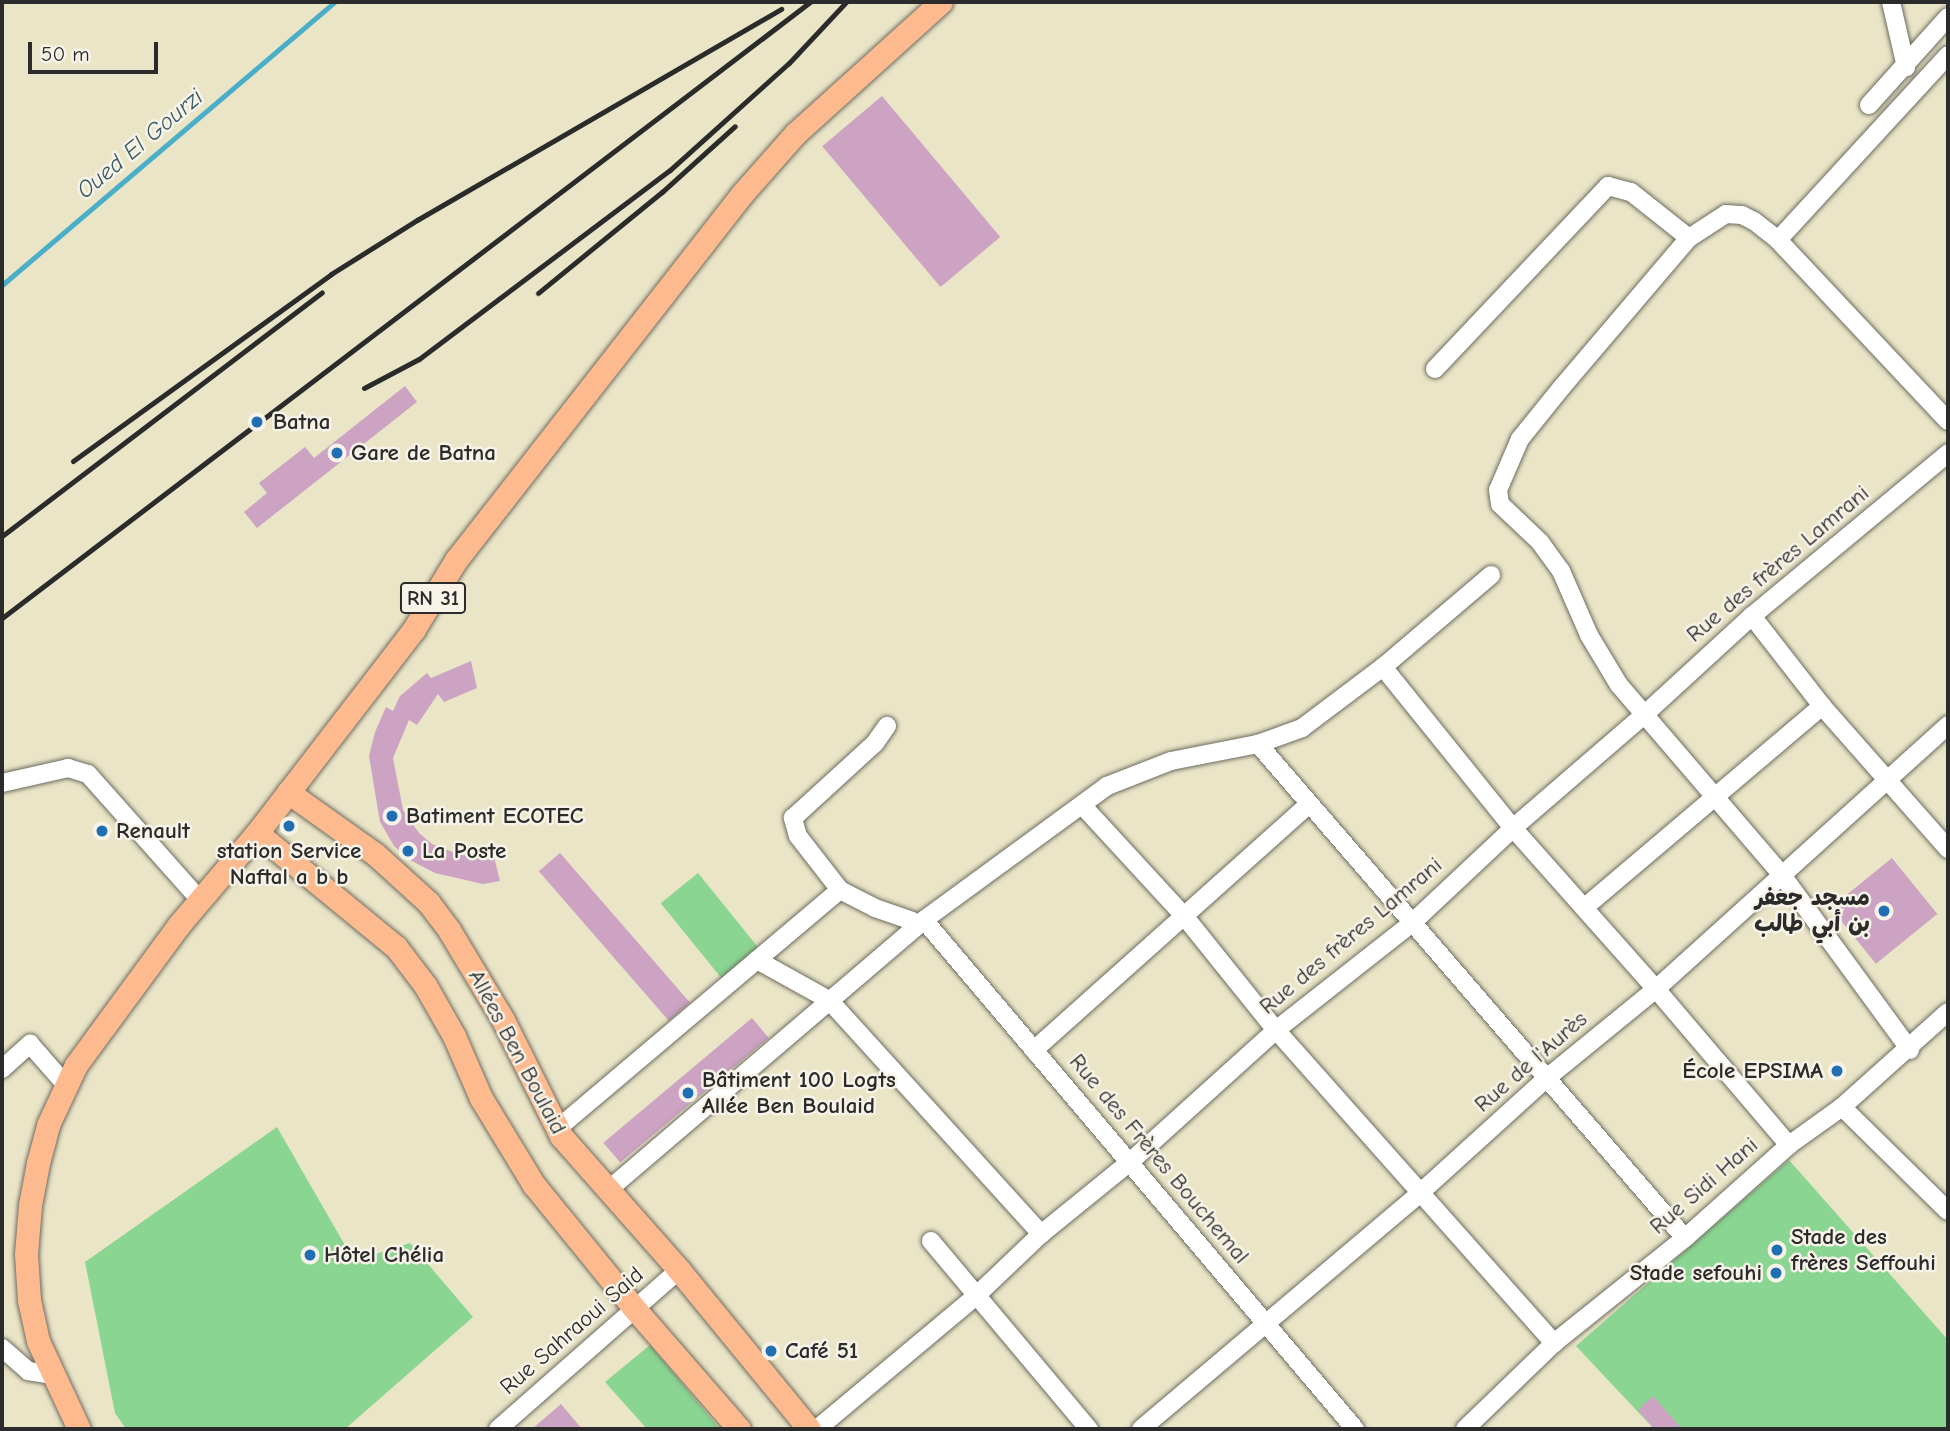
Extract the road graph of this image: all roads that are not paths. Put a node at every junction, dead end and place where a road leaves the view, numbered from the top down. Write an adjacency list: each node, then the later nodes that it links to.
1 (941, 2): 22 (main road, RN 31)
2 (1891, 2): 5 (street)
3 (1948, 17): 5 (street)
4 (1948, 55): 8 (street)
5 (1906, 67): 6 (street)
6 (1868, 105)
7 (1689, 238): 8 (street); 9 (street); 16 (street)
8 (1778, 240): 10 (street)
9 (1435, 369)
10 (1948, 421)
11 (1948, 453): 13 (street, Rue des frères Lamrani)
12 (1490, 575): 14 (street)
13 (1752, 616): 15 (street); 16 (street, Rue des frères Lamrani)
14 (1383, 667): 19 (street); 26 (street)
15 (1822, 706): 20 (street); 23 (street)
16 (1646, 714): 23 (street); 26 (street, Rue des frères Lamrani)
17 (1948, 725): 20 (street, Rue de l'Aurès)
18 (887, 726): 30 (street)
19 (1258, 744): 24 (street); 25 (street)
20 (1886, 780): 28 (street); 29 (street, Rue de l'Aurès)
21 (2, 783): 31 (street)
22 (288, 792): 27 (main road, RN 31); 47 (main road, Allées Ben Boulaid)
23 (1714, 799): 29 (street); 32 (street)
24 (1082, 805): 33 (street); 34 (street)
25 (1308, 805): 33 (street); 35 (street)
26 (1513, 828): 32 (street); 35 (street, Rue des frères Lamrani)
27 (257, 833): 31 (main road, RN 31); 58 (main road)
28 (1948, 849)
29 (1782, 875): 37 (street, Rue de l'Aurès); 42 (street)
30 (840, 890): 34 (street); 36 (street)
31 (199, 899): 45 (main road, RN 31)
32 (1585, 907): 37 (street)
33 (1185, 917): 40 (street); 41 (street)
34 (918, 921): 38 (street); 41 (street, Rue des Frères Bouchemal)
35 (1412, 922): 40 (street, Rue des frères Lamrani); 44 (street)
36 (757, 960): 38 (street); 47 (street)
37 (1656, 989): 44 (street, Rue de l'Aurès); 48 (street)
38 (829, 1000): 50 (street); 53 (street)
39 (1948, 1012): 42 (street, Rue Sidi Hani)
40 (1276, 1030): 49 (street, Rue des frères Lamrani); 51 (street)
41 (1034, 1050): 49 (street, Rue des Frères Bouchemal)
42 (1910, 1050): 46 (street, Rue Sidi Hani)
43 (2, 1069): 45 (street)
44 (1548, 1077): 51 (street, Rue de l'Aurès); 54 (street)
45 (66, 1086): 62 (main road, RN 31)
46 (1842, 1107): 48 (street, Rue Sidi Hani); 52 (street)
47 (557, 1129): 50 (main road, Allées Ben Boulaid)
48 (1789, 1145): 54 (street, Rue Sidi Hani)
49 (1130, 1162): 53 (street, Rue des frères Lamrani); 59 (street, Rue des Frères Bouchemal)
50 (607, 1191): 56 (main road, Allées Ben Boulaid)
51 (1421, 1192): 59 (street, Rue de l'Aurès); 60 (street)
52 (1948, 1211)
53 (1041, 1234): 57 (street, Rue des frères Lamrani)
54 (1685, 1238): 60 (street, Rue Sidi Hani)
55 (931, 1241): 57 (street)
56 (678, 1270): 58 (street, Rue Sahraoui Said); 66 (main road, Allées Ben Boulaid)
57 (977, 1295): 67 (street, Rue des frères Lamrani); 68 (street)
58 (634, 1308): 64 (street, Rue Sahraoui Said); 65 (main road)
59 (1264, 1322): 69 (street, Rue de l'Aurès); 70 (street, Rue des Frères Bouchemal)
60 (1555, 1343): 71 (street, Rue Sidi Hani)
61 (2, 1348): 62 (street)
62 (52, 1375): 63 (main road, RN 31)
63 (79, 1429)
64 (498, 1429)
65 (739, 1429)
66 (809, 1429)
67 (817, 1429)
68 (1089, 1429)
69 (1141, 1429)
70 (1355, 1429)
71 (1465, 1429)

